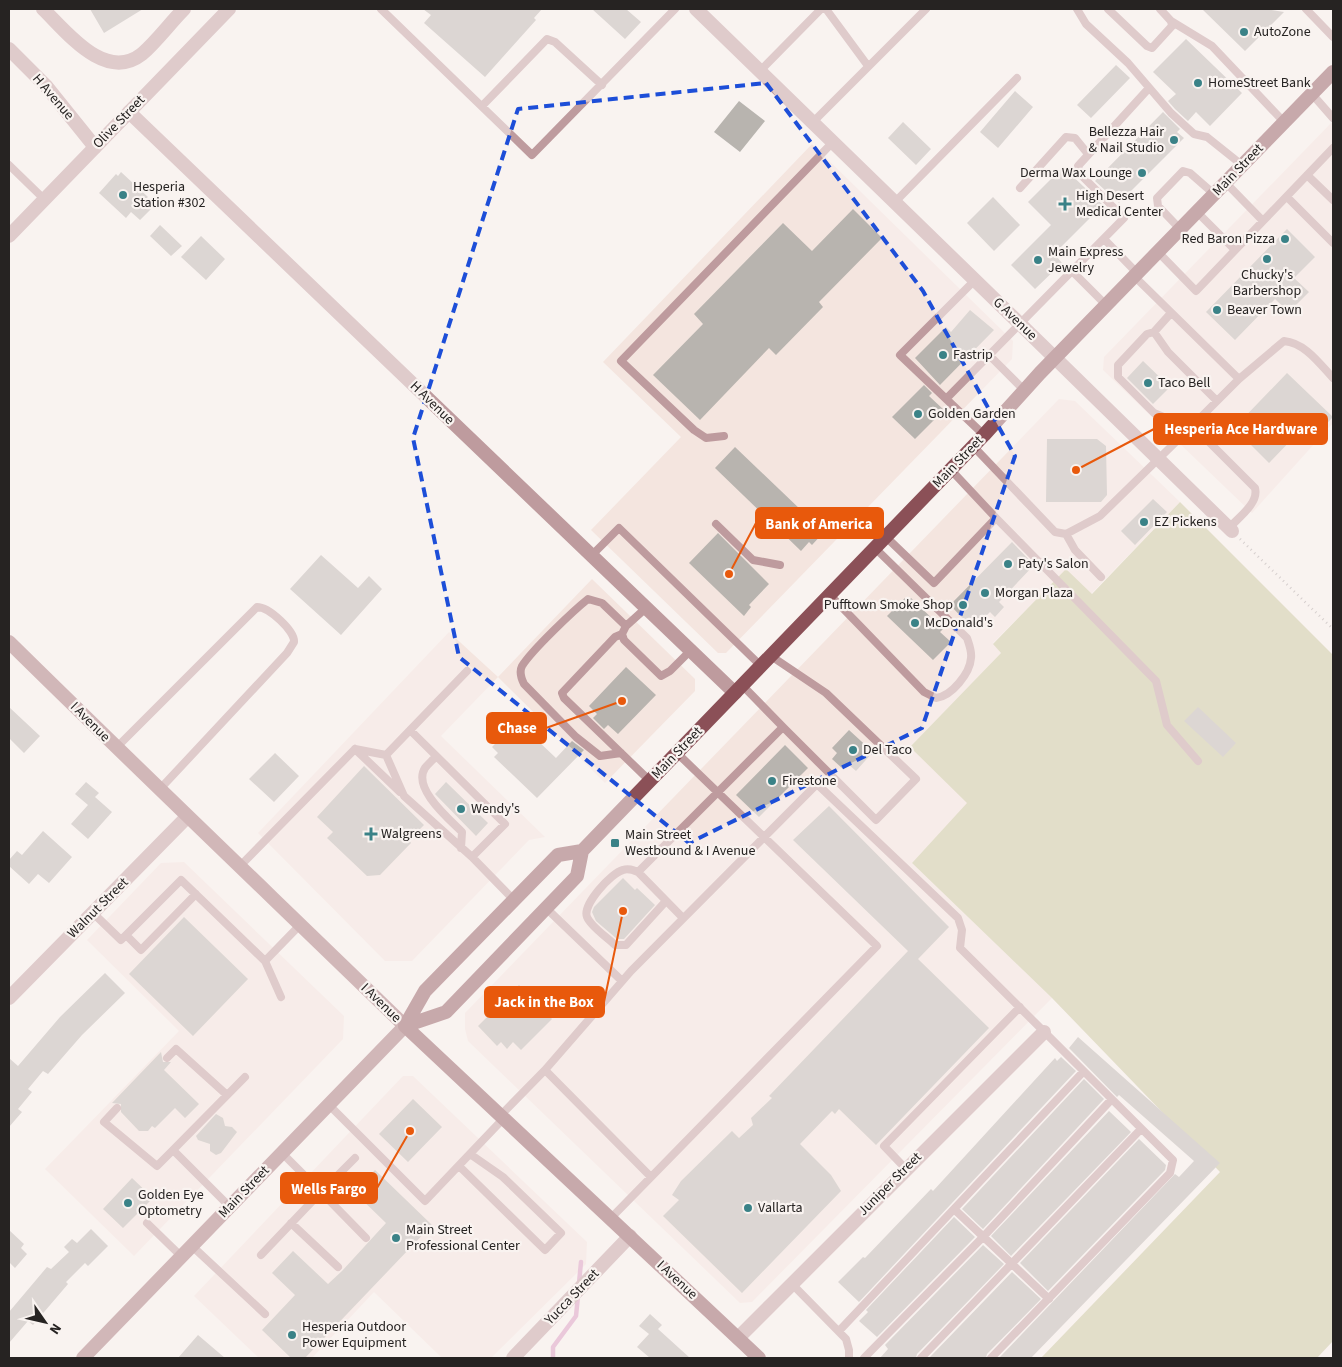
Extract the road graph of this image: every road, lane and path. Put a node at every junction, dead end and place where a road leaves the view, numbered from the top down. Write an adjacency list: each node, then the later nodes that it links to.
1 (43, 9): 2 (street)
2 (184, 9)
3 (229, 9): 25 (street, Olive Street)
4 (381, 9): 24 (lane)
5 (674, 9): 21 (lane)
6 (696, 9): 18 (street, G Avenue)
7 (821, 9): 18 (lane)
8 (826, 9): 17 (lane)
9 (926, 9): 17 (lane)
10 (1108, 9): 14 (lane)
11 (1160, 9): 14 (lane)
12 (1306, 9): 15 (lane)
13 (1080, 10): 22 (lane)
14 (1171, 21): 28 (lane)
15 (1333, 37)
16 (9, 49): 30 (street, H Avenue)
17 (868, 66): 27 (lane)
18 (760, 71): 27 (street, G Avenue)
19 (1333, 72): 23 (main road, Main Street)
20 (1017, 78): 42 (lane)
21 (599, 88): 24 (lane); 24 (lane)
22 (1149, 88): 32 (lane); 34 (lane)
23 (1312, 94): 26 (lane); 28 (main road, Main Street)
24 (482, 106)
25 (129, 112): 30 (street, Olive Street); 77 (street, H Avenue)
26 (1333, 118)
27 (812, 122): 29 (street, G Avenue)
28 (1284, 122): 34 (main road, Main Street)
29 (833, 142): 42 (street, G Avenue); 66 (lane)
30 (95, 147): 40 (street, Olive Street)
31 (1333, 148): 35 (lane)
32 (1088, 154): 37 (lane); 47 (lane)
33 (9, 164): 40 (lane)
34 (1242, 165): 36 (main road, Main Street)
35 (1307, 175): 39 (lane); 41 (lane)
36 (1226, 183): 38 (main road, Main Street); 44 (lane)
37 (1020, 188)
38 (1214, 194): 43 (main road, Main Street); 45 (lane)
39 (1286, 197): 44 (lane); 48 (lane)
40 (44, 199): 46 (street, Olive Street)
41 (1333, 200)
42 (895, 202): 53 (street, G Avenue)
43 (1197, 212): 45 (main road, Main Street); 49 (lane)
44 (1264, 221): 49 (lane)
45 (1180, 230): 50 (main road, Main Street)
46 (9, 236)
47 (1104, 239): 51 (lane); 52 (lane)
48 (1333, 243)
49 (1235, 250): 50 (lane)
50 (1158, 252): 52 (main road, Main Street)
51 (1072, 271): 54 (lane); 56 (lane)
52 (1136, 275): 54 (main road, Main Street); 55 (lane)
53 (975, 280): 56 (street, G Avenue); 63 (lane)
54 (1106, 305): 59 (main road, Main Street)
55 (1172, 313): 57 (lane); 61 (lane)
56 (1020, 324): 58 (lane); 59 (street, G Avenue)
57 (1151, 333): 64 (lane); 65 (lane)
58 (988, 356): 62 (lane); 63 (lane)
59 (1055, 358): 62 (main road, Main Street); 69 (street, G Avenue)
60 (1333, 378): 61 (lane)
61 (1240, 380): 64 (lane)
62 (1024, 390): 67 (main road, Main Street)
63 (946, 399): 67 (lane)
64 (1217, 401): 65 (lane)
65 (1190, 429): 69 (lane); 73 (lane)
66 (724, 436)
67 (984, 436): 68 (main road, Main Street)
68 (973, 446): 70 (main road, Main Street); 74 (lane)
69 (1159, 461): 73 (street, G Avenue); 74 (lane)
70 (951, 470): 71 (lane); 75 (main road, Main Street)
71 (996, 518): 75 (lane); 98 (lane)
72 (716, 524): 78 (lane)
73 (1230, 530): 83 (path)
74 (1066, 534): 79 (lane)
75 (886, 536): 76 (main road, Main Street)
76 (875, 548): 80 (main road, Main Street); 80 (lane)
77 (592, 556): 81 (street, H Avenue); 87 (lane)
78 (780, 565)
79 (1101, 576)
80 (830, 595): 87 (main road, Main Street)
81 (646, 608): 82 (lane); 86 (street, H Avenue)
82 (626, 626): 84 (lane); 94 (lane)
83 (1333, 629)
84 (622, 634): 86 (lane); 94 (lane)
85 (9, 642): 92 (main road, I Avenue)
86 (690, 651): 89 (street, H Avenue)
87 (766, 661): 89 (main road, Main Street); 90 (lane)
88 (467, 671): 91 (lane)
89 (738, 689): 90 (lane); 95 (main road, Main Street)
90 (783, 727): 101 (lane)
91 (410, 730): 96 (lane); 97 (lane)
92 (116, 748): 100 (main road, I Avenue); 100 (lane)
93 (355, 749): 96 (lane); 102 (lane); 108 (lane)
94 (621, 753): 99 (lane)
95 (677, 753): 99 (main road, Main Street); 101 (lane)
96 (386, 755): 102 (lane)
97 (436, 756): 105 (lane); 107 (lane)
98 (1198, 761)
99 (650, 781): 106 (main road, Main Street)
100 (158, 790): 103 (main road, I Avenue)
101 (716, 792): 104 (lane); 109 (lane)
102 (404, 796): 105 (lane)
103 (187, 817): 108 (main road, I Avenue); 114 (street, Walnut Street)
104 (763, 836): 115 (lane); 122 (lane); 141 (lane)
105 (461, 848): 107 (lane)
106 (582, 851): 111 (main road, Main Street); 113 (main road, Main Street)
107 (472, 857): 111 (lane)
108 (240, 866): 116 (main road, I Avenue)
109 (638, 872): 112 (lane); 112 (lane)
110 (196, 894): 117 (lane); 117 (lane); 118 (lane)
111 (514, 900): 123 (main road, Main Street)
112 (666, 901): 115 (lane)
113 (546, 908): 119 (lane); 123 (main road, Main Street)
114 (93, 913): 117 (lane); 121 (street, Walnut Street)
115 (683, 918): 119 (lane)
116 (300, 924): 118 (lane); 123 (main road, I Avenue)
117 (126, 935)
118 (265, 961): 120 (lane)
119 (622, 981): 126 (lane)
120 (281, 997)
121 (9, 998)
122 (1020, 1007): 124 (lane); 140 (lane)
123 (405, 1026): 131 (main road, Main Street); 133 (main road, I Avenue)
124 (1044, 1032): 127 (lane); 140 (street, Juniper Street)
125 (167, 1058): 129 (lane)
126 (544, 1070): 133 (lane); 141 (lane)
127 (1083, 1072): 130 (lane); 144 (lane)
128 (245, 1077): 129 (lane)
129 (228, 1095): 135 (lane)
130 (1111, 1100): 134 (lane); 149 (lane)
131 (329, 1105): 136 (main road, Main Street); 139 (lane)
132 (117, 1108): 135 (lane)
133 (503, 1117): 137 (lane); 145 (main road, I Avenue)
134 (1141, 1129): 154 (lane); 157 (lane)
135 (173, 1150): 143 (lane)
136 (282, 1153): 142 (lane); 143 (main road, Main Street)
137 (470, 1154): 139 (lane); 139 (lane)
138 (355, 1158): 142 (lane)
139 (459, 1166)
140 (906, 1169): 156 (street, Juniper Street)
141 (651, 1177): 145 (lane)
142 (321, 1192): 147 (lane); 150 (lane)
143 (230, 1207): 151 (main road, Main Street)
144 (954, 1209): 149 (lane); 159 (lane)
145 (611, 1218): 148 (main road, I Avenue)
146 (147, 1223): 153 (lane)
147 (291, 1223): 152 (lane); 155 (lane)
148 (630, 1236): 160 (main road, I Avenue); 162 (street, Yucca Street)
149 (983, 1237): 154 (lane); 165 (lane)
150 (366, 1238)
151 (192, 1246): 153 (main road, Main Street); 158 (lane)
152 (261, 1255)
153 (182, 1257): 161 (main road, Main Street)
154 (1011, 1264): 157 (lane); 166 (lane)
155 (338, 1267)
156 (792, 1284): 159 (lane); 160 (street, Juniper Street)
157 (1049, 1299): 167 (lane)
158 (265, 1314)
159 (839, 1330): 164 (lane)
160 (738, 1338): 163 (main road, I Avenue)
161 (83, 1358)
162 (513, 1358)
163 (759, 1358)
164 (849, 1358)
165 (864, 1358)
166 (920, 1358)
167 (991, 1358)

